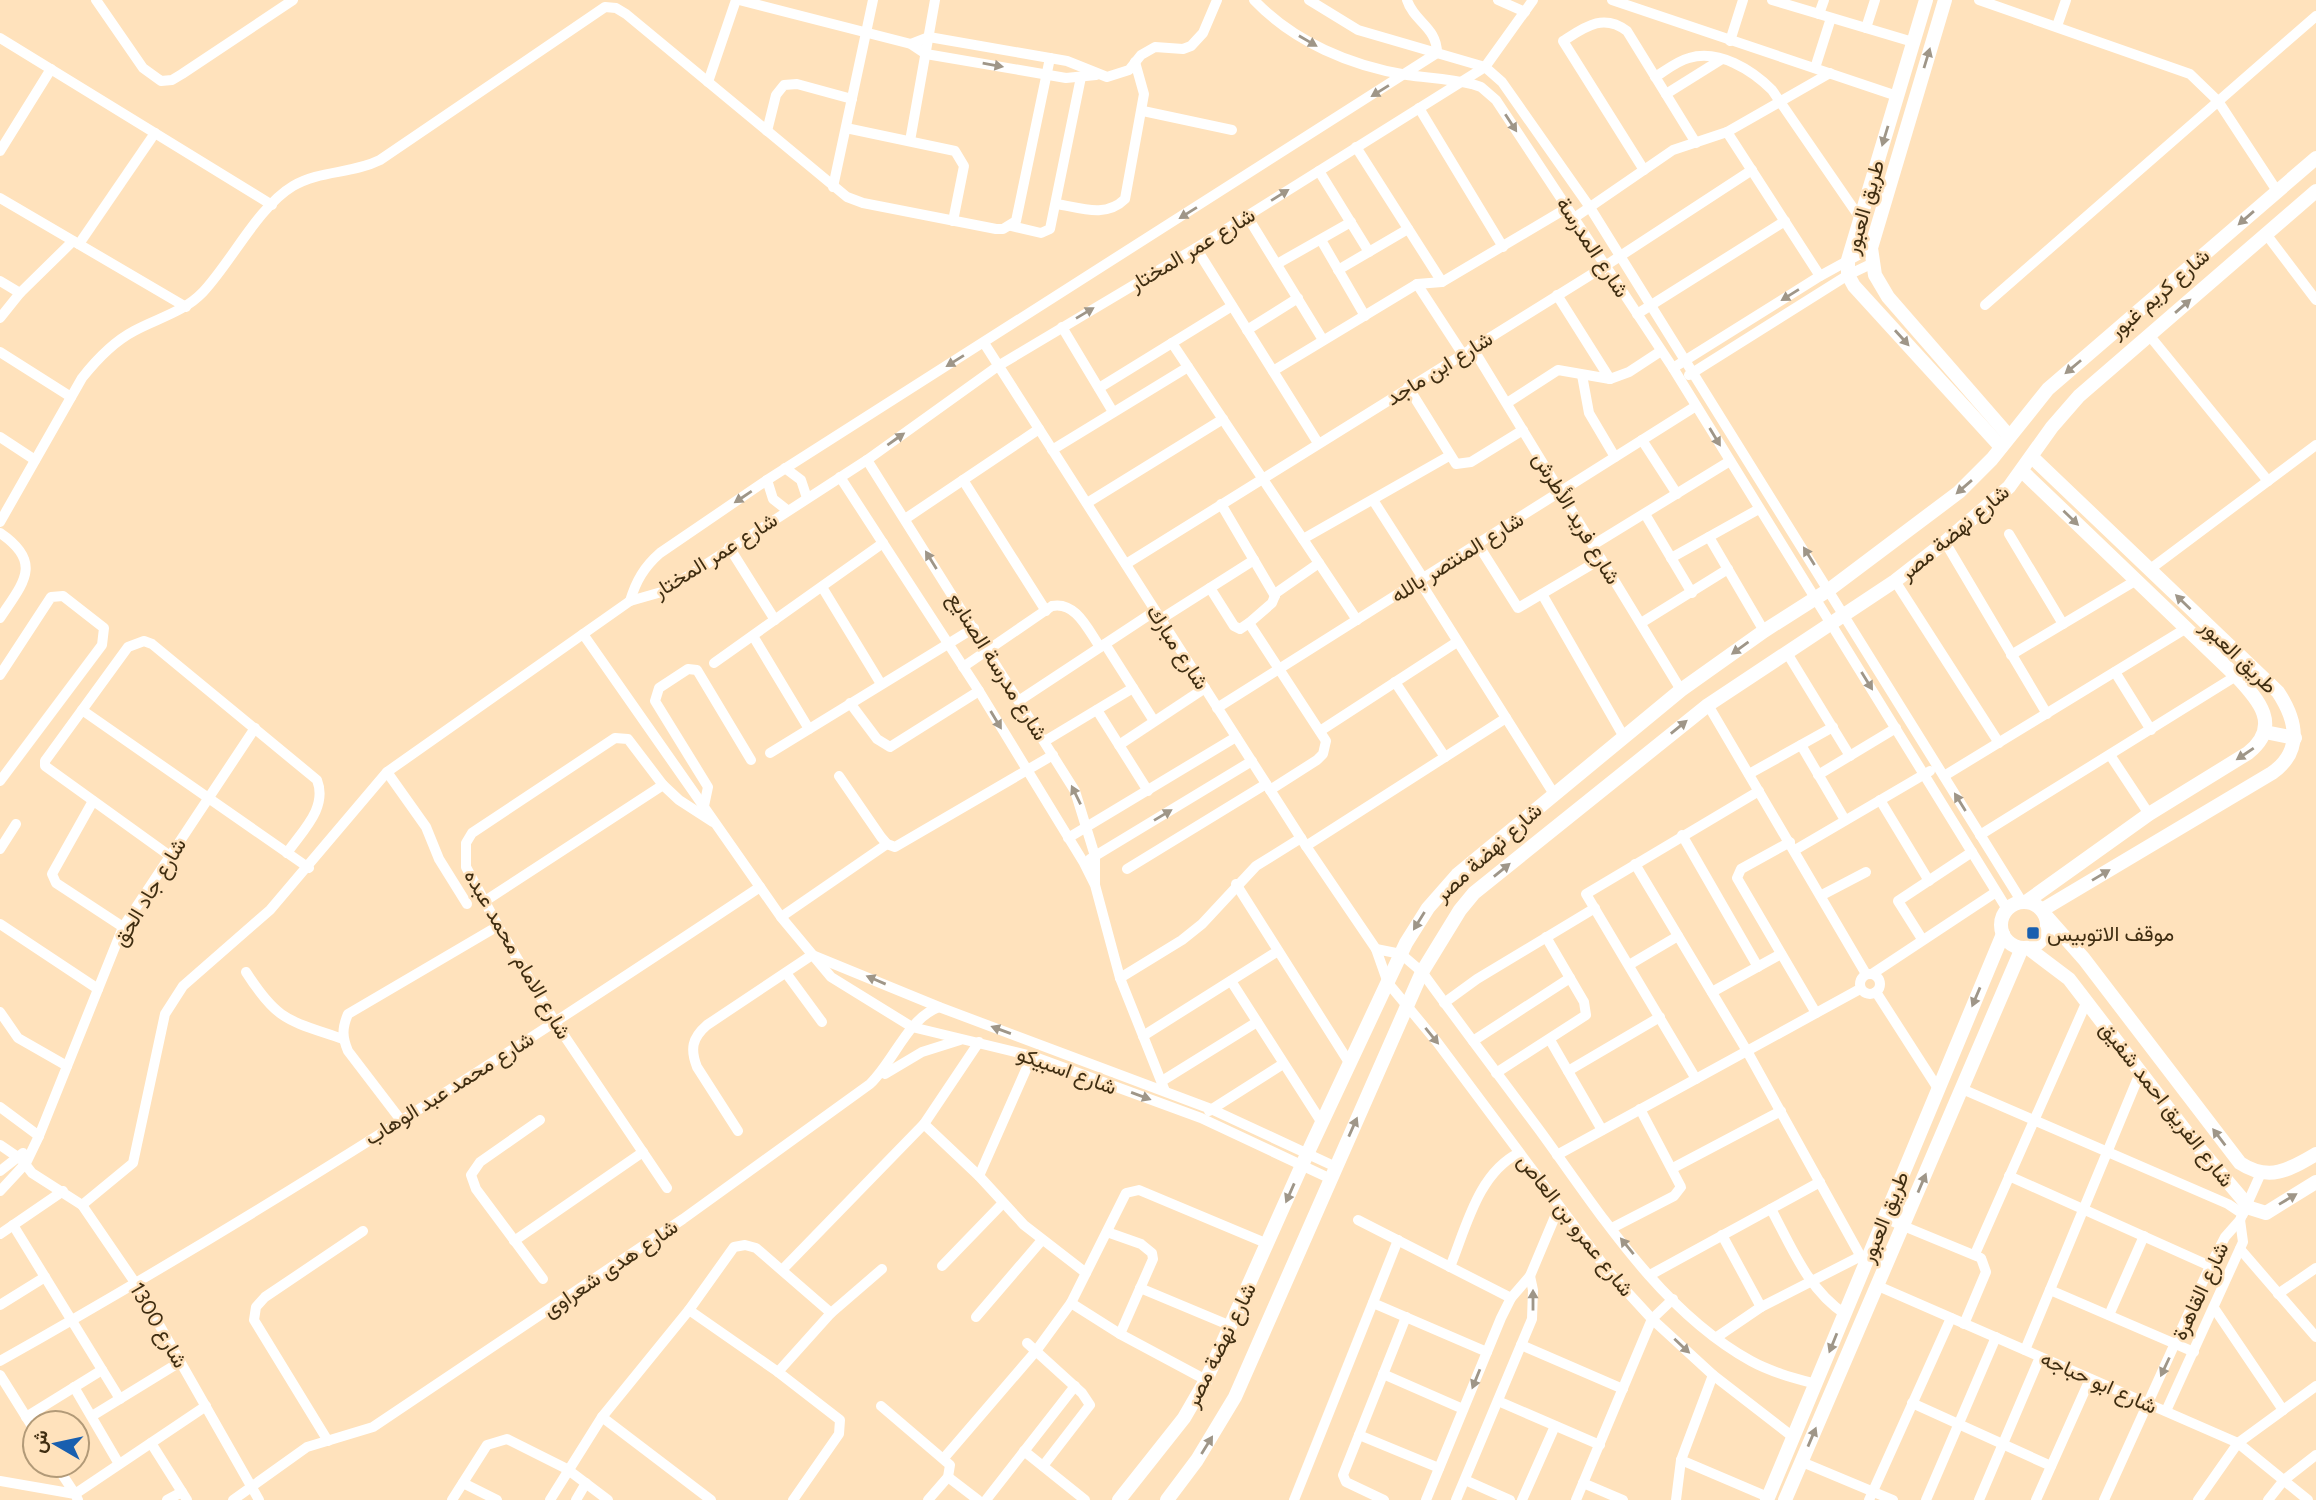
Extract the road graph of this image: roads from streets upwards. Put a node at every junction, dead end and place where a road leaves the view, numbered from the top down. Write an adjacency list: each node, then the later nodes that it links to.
1 (96, 0): 2 (street)
2 (293, 0)
3 (873, 0): 30 (street)
4 (935, 0): 31 (street)
5 (1217, 0): 40 (street)
6 (1254, 0): 47 (street, شارع المدرسة, one-way to 47)
7 (1309, 0): 36 (street)
8 (1407, 0): 36 (street)
9 (1498, 0): 23 (street)
10 (1533, 0): 23 (street)
11 (1612, 0): 24 (street)
12 (1652, 0): 24 (street)
13 (1743, 0): 33 (street)
14 (1772, 0): 22 (street)
15 (1824, 0): 25 (street)
16 (1875, 0): 29 (street)
17 (1926, 0): 34 (street, طريق العبور)
18 (1945, 0): 93 (street, طريق العبور, one-way to 18)
19 (1979, 0): 28 (street)
20 (2066, 0): 28 (street)
21 (744, 1): 30 (street); 51 (street)
22 (1797, 4): 25 (street)
23 (1525, 12): 41 (street)
24 (1648, 13): 33 (street)
25 (1819, 14): 27 (street)
26 (2316, 16): 55 (street)
27 (1831, 18): 29 (street); 42 (street)
28 (2057, 26): 55 (street)
29 (1866, 28): 34 (street)
30 (866, 35): 35 (street); 54 (street)
31 (929, 37): 35 (street); 37 (street); 38 (street)
32 (0, 38): 43 (street)
33 (1730, 41): 42 (street)
34 (1913, 42): 53 (street, طريق العبور)
35 (911, 44): 37 (street)
36 (1437, 53): 41 (street); 47 (street, شارع عمر المختار)
37 (926, 54): 45 (street, one-way to 45); 64 (street)
38 (1050, 58): 45 (street); 46 (street)
39 (1722, 60): 48 (street); 52 (street); 56 (street)
40 (1135, 62): 46 (street); 58 (street)
41 (1485, 66): 50 (street, شارع عمر المختار); 78 (street, شارع المدرسة)
42 (1815, 68): 44 (street)
43 (51, 69): 63 (street); 67 (street)
44 (1830, 73): 53 (street); 56 (street)
45 (1046, 74): 49 (street); 86 (street)
46 (1096, 75): 49 (street)
47 (1406, 75): 50 (street, شارع المدرسة); 120 (street, شارع عمر المختار, one-way to 120)
48 (1655, 77): 52 (street); 69 (street)
49 (1081, 78): 76 (street)
50 (1462, 81): 57 (street, شارع عمر المختار); 79 (street, شارع المدرسة, one-way to 79)
51 (708, 82): 61 (street); 77 (street)
52 (1666, 94): 65 (street)
53 (1897, 96): 82 (street, طريق العبور, one-way to 82)
54 (852, 99): 59 (street); 61 (street)
55 (2218, 100): 73 (street); 110 (street)
56 (1780, 101): 62 (street); 82 (street)
57 (1419, 108): 66 (street, شارع عمر المختار); 91 (street)
58 (1143, 111): 60 (street); 76 (street)
59 (846, 128): 64 (street); 72 (street)
60 (1232, 130)
61 (768, 131): 72 (street)
62 (1727, 132): 65 (street); 70 (street)
63 (155, 133): 77 (street); 90 (street)
64 (910, 141): 83 (street)
65 (1696, 143): 69 (street)
66 (1356, 147): 71 (street, شارع عمر المختار); 87 (street)
67 (0, 151)
68 (2316, 158): 73 (street, شارع كريم غبور)
69 (1644, 170): 78 (street)
70 (1752, 170): 84 (street); 95 (street, شارع ابن ماجد)
71 (1319, 171): 80 (street, شارع عمر المختار, one-way to 71); 85 (street)
72 (833, 187): 83 (street)
73 (2277, 191): 146 (street, شارع كريم غبور, one-way to 146)
74 (2316, 191): 88 (street, شارع كريم غبور)
75 (0, 198): 90 (street)
76 (1057, 204): 86 (street)
77 (272, 205): 112 (street)
78 (1589, 206): 81 (street); 95 (street, شارع المدرسة)
79 (1567, 208): 81 (street, شارع المدرسة); 91 (street)
80 (1247, 216): 92 (street, شارع عمر المختار); 96 (street)
81 (1574, 218): 98 (street, شارع المدرسة)
82 (1860, 218): 99 (street, طريق العبور)
83 (953, 221): 86 (street)
84 (1785, 221): 101 (street); 109 (street)
85 (1351, 222): 89 (street); 94 (street)
86 (1010, 226)
87 (1409, 229): 94 (street); 103 (street)
88 (2266, 234): 108 (street); 118 (street, شارع كريم غبور, one-way to 88)
89 (1321, 240): 96 (street); 100 (street)
90 (76, 242): 105 (street); 112 (street)
91 (1503, 247): 103 (street)
92 (1196, 248): 111 (street); 116 (street, شارع عمر المختار, one-way to 92)
93 (1871, 248): 97 (street, طريق العبور); 99 (street)
94 (1369, 252): 100 (street)
95 (1620, 256): 98 (street, شارع ابن ماجد); 109 (street, شارع المدرسة)
96 (1277, 264): 107 (street)
97 (1871, 264): 99 (street); 146 (street, طريق العبور)
98 (1605, 266): 106 (street, شارع ابن ماجد); 113 (street, شارع المدرسة)
99 (1848, 267): 101 (street); 131 (street); 146 (street, طريق العبور, one-way to 146)
100 (1338, 270): 114 (street)
101 (1820, 276): 126 (street, one-way to 126)
102 (0, 281): 105 (street)
103 (1442, 282): 104 (street)
104 (1417, 284): 114 (street); 125 (street)
105 (20, 293): 115 (street)
106 (1557, 295): 122 (street, شارع ابن ماجد); 133 (street)
107 (1298, 298): 117 (street); 119 (street)
108 (2316, 300)
109 (1651, 305): 113 (street); 126 (street, شارع المدرسة)
110 (1985, 305)
111 (1232, 306): 117 (street); 121 (street)
112 (186, 307): 137 (street)
113 (1637, 314): 123 (street, شارع المدرسة)
114 (1365, 316): 119 (street)
115 (0, 318)
116 (1062, 327): 127 (street, شارع عمر المختار); 136 (street)
117 (1247, 330): 130 (street)
118 (2149, 335): 152 (street, شارع كريم غبور); 162 (street)
119 (1323, 341): 130 (street)
120 (984, 343): 127 (street, شارع مبارك); 156 (street, شارع عمر المختار, one-way to 156)
121 (1172, 343): 128 (street); 136 (street)
122 (1472, 347): 125 (street, شارع ابن ماجد); 138 (street, شارع فريد الأطرش)
123 (1661, 351): 129 (street, شارع المدرسة); 133 (street)
124 (0, 352): 137 (street)
125 (1462, 353): 135 (street, شارع ابن ماجد)
126 (1686, 360): 129 (street); 131 (street, شارع المدرسة)
127 (998, 366): 142 (street, شارع مبارك); 154 (street, شارع عمر المختار, one-way to 127)
128 (1188, 367): 140 (street); 141 (street)
129 (1673, 368): 134 (street, شارع المدرسة)
130 (1273, 371): 147 (street)
131 (1693, 372): 134 (street); 195 (street, شارع المدرسة, one-way to 131)
132 (1582, 375): 133 (street); 138 (street); 151 (street)
133 (1610, 379)
134 (1681, 381): 139 (street, شارع المدرسة)
135 (1408, 387): 147 (street, شارع ابن ماجد); 150 (street)
136 (1099, 388): 140 (street)
137 (71, 397): 153 (street)
138 (1507, 403): 143 (street, شارع فريد الأطرش)
139 (1696, 406): 145 (street, شارع المنتصر بالله); 155 (street, شارع المدرسة, one-way to 155)
140 (1113, 412): 149 (street)
141 (1223, 419): 159 (street); 167 (street)
142 (1039, 429): 149 (street, شارع مبارك); 161 (street)
143 (1523, 430): 150 (street); 163 (street, شارع فريد الأطرش)
144 (0, 437): 153 (street)
145 (1642, 440): 151 (street, شارع المنتصر بالله); 164 (street)
146 (2005, 441): 195 (street, شارع نهضة مصر, one-way to 195)
147 (1318, 443): 159 (street, شارع ابن ماجد)
148 (2316, 445): 162 (street)
149 (1052, 450): 167 (street, شارع مبارك)
150 (1449, 456): 166 (street)
151 (1615, 457): 163 (street, شارع المنتصر بالله)
152 (2032, 457): 157 (street, شارع نهضة مصر); 189 (street, طريق العبور)
153 (35, 460): 173 (street)
154 (867, 460): 158 (street, شارع عمر المختار); 172 (street, شارع مدرسة الصنايع)
155 (1730, 461): 164 (street); 169 (street, شارع المدرسة)
156 (785, 468): 160 (street, شارع عمر المختار); 165 (street)
157 (2022, 471): 178 (street, شارع نهضة مصر); 192 (street, طريق العبور, one-way to 192)
158 (840, 477): 165 (street, شارع عمر المختار); 179 (street, شارع مدرسة الصنايع)
159 (1263, 479): 168 (street, شارع ابن ماجد); 177 (street)
160 (767, 480): 170 (street); 200 (street, شارع عمر المختار, one-way to 200)
161 (963, 480): 172 (street); 201 (street)
162 (2268, 481): 189 (street)
163 (1560, 491): 180 (street, شارع المنتصر بالله); 181 (street, شارع فريد الأطرش)
164 (1677, 494): 171 (street)
165 (807, 498): 170 (street, شارع عمر المختار)
166 (1373, 500): 177 (street); 190 (street)
167 (1087, 503): 187 (street, شارع مبارك)
168 (1221, 504): 184 (street); 187 (street, شارع ابن ماجد)
169 (1759, 509): 176 (street); 199 (street, شارع المدرسة)
170 (787, 510): 182 (street, شارع عمر المختار)
171 (1644, 514): 181 (street); 183 (street)
172 (905, 519): 211 (street, شارع مدرسة الصنايع, one-way to 172)
173 (0, 522)
174 (0, 533): 204 (street)
175 (2009, 534): 210 (street)
176 (1709, 537): 183 (street); 188 (street)
177 (1303, 539): 186 (street)
178 (1945, 542): 191 (street, شارع نهضة مصر); 221 (street)
179 (883, 543): 193 (street); 217 (street, شارع مدرسة الصنايع)
180 (1477, 543): 190 (street, شارع المنتصر بالله); 197 (street)
181 (1593, 545): 185 (street, شارع فريد الأطرش)
182 (729, 547): 200 (street, شارع عمر المختار); 205 (street)
183 (1671, 558): 196 (street)
184 (1254, 559): 194 (street); 198 (street)
185 (1601, 559): 197 (street); 208 (street, شارع فريد الأطرش)
186 (1320, 563): 198 (street); 206 (street)
187 (1126, 564): 202 (street, شارع مبارك)
188 (1728, 569): 196 (street); 213 (street)
189 (2150, 570): 252 (street, طريق العبور, one-way to 189)
190 (1421, 579): 206 (street, شارع المنتصر بالله); 216 (street)
191 (1895, 581): 203 (street, شارع نهضة مصر); 254 (street)
192 (2135, 581): 210 (street); 212 (street, طريق العبور)
193 (822, 586): 205 (street); 229 (street)
194 (1210, 588): 202 (street); 207 (street)
195 (1830, 589): 199 (street, شارع نهضة مصر); 203 (street, شارع المدرسة)
196 (1692, 593): 208 (street)
197 (1542, 594): 251 (street)
198 (1276, 596): 207 (street)
199 (1814, 599): 209 (street, شارع المدرسة); 213 (street, شارع نهضة مصر)
200 (630, 601): 214 (street)
201 (1046, 611): 218 (street); 219 (street)
202 (1158, 615): 218 (street); 231 (street, شارع مبارك)
203 (1844, 615): 209 (street, شارع نهضة مصر); 264 (street, شارع المدرسة)
204 (0, 618)
205 (775, 620): 215 (street)
206 (1357, 620): 224 (street, شارع المنتصر بالله)
207 (1249, 623): 224 (street)
208 (1641, 623): 232 (street, شارع فريد الأطرش)
209 (1831, 624): 220 (street, شارع نهضة مصر); 245 (street, شارع المدرسة, one-way to 245)
210 (2063, 624): 221 (street)
211 (974, 628): 217 (street); 219 (street, شارع مدرسة الصنايع)
212 (2185, 629): 225 (street); 227 (street, طريق العبور)
213 (1764, 631): 232 (street, شارع نهضة مصر, one-way to 232)
214 (583, 634): 266 (street); 281 (street, شارع اسبيكو)
215 (753, 636): 222 (street); 246 (street)
216 (1457, 642): 228 (street); 241 (street)
217 (948, 643): 223 (street, شارع مدرسة الصنايع); 229 (street)
218 (1102, 646): 230 (street); 234 (street)
219 (988, 650): 223 (street); 234 (street, شارع مدرسة الصنايع)
220 (1787, 653): 236 (street, شارع نهضة مصر); 243 (street)
221 (2011, 655): 240 (street)
222 (714, 663)
223 (963, 667): 233 (street, شارع مدرسة الصنايع)
224 (1279, 669): 237 (street, شارع المنتصر بالله); 248 (street)
225 (2115, 672): 240 (street); 247 (street)
226 (0, 675): 272 (street)
227 (2236, 676): 247 (street); 249 (street, طريق العبور)
228 (1395, 682): 248 (street); 261 (street)
229 (881, 684): 235 (street)
230 (1133, 688): 239 (street); 242 (street)
231 (1205, 688): 237 (street, شارع مبارك); 242 (street)
232 (1681, 690): 251 (street, شارع نهضة مصر)
233 (979, 691): 235 (street); 265 (street, شارع مدرسة الصنايع, one-way to 265)
234 (1020, 701): 253 (street, شارع مدرسة الصنايع)
235 (850, 703): 246 (street)
236 (1708, 705): 267 (street); 332 (street, شارع نهضة مصر, one-way to 236)
237 (1217, 708): 250 (street, شارع مبارك)
238 (82, 710): 244 (street); 278 (street); 280 (street)
239 (1097, 710): 253 (street); 255 (street)
240 (2047, 714): 254 (street)
241 (1506, 718): 261 (street); 277 (street)
242 (1154, 721): 255 (street)
243 (1833, 727): 256 (street); 260 (street)
244 (255, 728): 278 (street, شارع جاد الحق); 295 (street)
245 (1896, 728): 260 (street); 268 (street, شارع المدرسة)
246 (809, 729): 257 (street)
247 (2151, 730): 259 (street)
248 (1320, 731): 274 (street)
249 (2265, 732): 252 (street); 282 (street, one-way to 282)
250 (1236, 737): 263 (street, شارع مبارك); 275 (street)
251 (1624, 737): 277 (street, شارع نهضة مصر)
252 (2295, 738): 314 (street, one-way to 252)
253 (1045, 741): 258 (street, شارع مدرسة الصنايع)
254 (1999, 743): 271 (street)
255 (1119, 745): 275 (street)
256 (1801, 745): 267 (street); 269 (street)
257 (770, 753)
258 (1053, 755): 265 (street); 286 (street, شارع مدرسة الصنايع, one-way to 258)
259 (2110, 755): 282 (street); 288 (street)
260 (1850, 756): 269 (street)
261 (1445, 757): 290 (street)
262 (751, 760): 281 (street)
263 (1252, 761): 274 (street, شارع مبارك); 297 (street, one-way to 263)
264 (1938, 766): 268 (street); 271 (street, شارع المدرسة)
265 (1027, 770): 289 (street, شارع مدرسة الصنايع); 291 (street)
266 (387, 772): 300 (street); 311 (street)
267 (1749, 774): 276 (street)
268 (1925, 774): 279 (street); 294 (street, شارع المدرسة)
269 (1818, 775): 283 (street)
270 (839, 776): 291 (street)
271 (1944, 776): 288 (street, شارع المدرسة, one-way to 271)
272 (0, 781)
273 (663, 785): 285 (street, شارع الامام محمد عبده); 309 (street); 309 (street, شارع الامام محمد عبده)
274 (1268, 787): 290 (street, شارع مبارك); 301 (street)
275 (1148, 791): 286 (street)
276 (1759, 791): 287 (street); 292 (street)
277 (1553, 794): 326 (street, شارع نهضة مصر, one-way to 326)
278 (208, 798): 295 (street); 296 (street, شارع جاد الحق)
279 (1880, 800): 283 (street); 303 (street)
280 (93, 801): 296 (street); 318 (street)
281 (704, 806): 285 (street, شارع اسبيكو)
282 (2149, 814): 310 (street)
283 (1845, 821): 292 (street)
284 (16, 824): 293 (street)
285 (716, 824): 306 (street, شارع اسبيكو)
286 (1088, 828): 289 (street); 297 (street, شارع مدرسة الصنايع)
287 (1682, 835): 299 (street); 330 (street)
288 (1980, 835): 310 (street, شارع المدرسة)
289 (1068, 838): 298 (street, شارع مدرسة الصنايع)
290 (1304, 842): 304 (street); 324 (street, شارع مبارك)
291 (887, 844): 315 (street)
292 (1792, 846): 308 (street); 327 (street)
293 (0, 849)
294 (1972, 852): 303 (street); 307 (street, شارع المدرسة)
295 (287, 853): 300 (street)
296 (170, 856): 318 (street, شارع جاد الحق)
297 (1096, 856): 298 (street); 305 (street, شارع مدرسة الصنايع)
298 (1084, 863): 305 (street, شارع مدرسة الصنايع)
299 (1635, 864): 312 (street); 320 (street)
300 (309, 868): 408 (street)
301 (1127, 869)
302 (1867, 872): 308 (street)
303 (1929, 881): 322 (street)
304 (1236, 884): 325 (street); 335 (street)
305 (1095, 885): 335 (street, شارع مدرسة الصنايع)
306 (760, 887): 315 (street, شارع اسبيكو); 350 (street, شارع محمد عبد الوهاب)
307 (1996, 892): 313 (street, شارع المدرسة); 322 (street)
308 (1822, 895): 334 (street)
309 (485, 901): 317 (street, شارع الامام محمد عبده)
310 (2024, 902): 313 (street); 314 (street)
311 (467, 904)
312 (1595, 908): 321 (street); 329 (street)
313 (2007, 909): 319 (street)
314 (2044, 913): 323 (street); 398 (street, شارع الفريق احمد شفيق, one-way to 314)
315 (781, 917): 328 (street, شارع اسبيكو)
316 (0, 924): 339 (street)
317 (498, 926): 350 (street, شارع الامام محمد عبده); 355 (street)
318 (122, 927): 339 (street, شارع جاد الحق)
319 (2003, 934): 323 (street); 371 (street, طريق العبور, one-way to 371)
320 (1678, 936): 329 (street); 341 (street)
321 (1546, 937): 336 (street); 344 (street)
322 (1922, 939): 334 (street)
323 (2025, 948): 343 (street, شارع الفريق احمد شفيق); 372 (street, طريق العبور)
324 (1376, 949): 326 (street); 338 (street, شارع مبارك)
325 (1278, 951): 337 (street); 363 (street)
326 (1401, 954): 332 (street, شارع عمرو بن العاص); 338 (street, شارع نهضة مصر)
327 (1781, 954): 330 (street); 348 (street)
328 (812, 955): 333 (street); 346 (street, شارع اسبيكو, one-way to 328); 353 (street, شارع اسبيكو)
329 (1629, 965): 349 (street)
330 (1758, 967): 341 (street)
331 (246, 972): 355 (street)
332 (1422, 972): 344 (street, شارع عمرو بن العاص); 345 (street, شارع نهضة مصر)
333 (786, 973): 351 (street); 384 (street)
334 (1869, 974): 340 (street); 342 (street)
335 (1120, 978): 354 (street, شارع مدرسة الصنايع)
336 (1570, 978): 357 (street); 358 (street)
337 (1231, 981): 352 (street); 354 (street)
338 (1388, 983): 345 (street, شارع عمرو بن العاص); 363 (street, شارع نهضة مصر)
339 (98, 989): 364 (street, شارع جاد الحق)
340 (1860, 989): 342 (street); 348 (street)
341 (1712, 992): 360 (street)
342 (1876, 992): 371 (street)
343 (2087, 1001): 367 (street, شارع الفريق احمد شفيق); 380 (street)
344 (1444, 1003): 358 (street, شارع عمرو بن العاص)
345 (1407, 1006): 389 (street, شارع عمرو بن العاص, one-way to 389); 397 (street, شارع نهضة مصر, one-way to 345)
346 (939, 1007): 353 (street, شارع هدى شعراوى); 370 (street, شارع اسبيكو, one-way to 346)
347 (0, 1013): 364 (street)
348 (1816, 1013): 360 (street)
349 (1660, 1017): 365 (street); 368 (street)
350 (555, 1022): 378 (street, شارع محمد عبد الوهاب); 387 (street, شارع الامام محمد عبده)
351 (822, 1022)
352 (1256, 1022): 362 (street); 370 (street)
353 (912, 1027): 356 (street, شارع اسبيكو); 369 (street, شارع هدى شعراوى)
354 (1143, 1035): 370 (street, شارع مدرسة الصنايع)
355 (343, 1039): 378 (street)
356 (962, 1039): 359 (street, شارع اسبيكو); 369 (street)
357 (1550, 1040): 365 (street); 366 (street)
358 (1473, 1041): 366 (street, شارع عمرو بن العاص)
359 (978, 1042): 361 (street, شارع اسبيكو); 381 (street)
360 (1747, 1051): 368 (street); 376 (street)
361 (1032, 1056): 377 (street, شارع اسبيكو, one-way to 377); 400 (street)
362 (1283, 1064): 374 (street); 382 (street)
363 (1350, 1065): 382 (street, شارع نهضة مصر)
364 (67, 1066): 385 (street, شارع جاد الحق)
365 (1568, 1071): 383 (street)
366 (1496, 1073): 391 (street, شارع عمرو بن العاص)
367 (2140, 1073): 388 (street); 412 (street, شارع الفريق احمد شفيق)
368 (1696, 1079): 375 (street)
369 (870, 1084): 508 (street, شارع هدى شعراوى)
370 (1163, 1086): 374 (street, شارع اسبيكو)
371 (1937, 1087): 413 (street, طريق العبور)
372 (1962, 1089): 380 (street); 416 (street, طريق العبور, one-way to 372)
373 (0, 1107): 385 (street)
374 (1211, 1109): 377 (street); 392 (street, شارع اسبيكو)
375 (1640, 1109): 383 (street); 395 (street)
376 (1781, 1111): 395 (street); 402 (street)
377 (1201, 1118): 392 (street, شارع اسبيكو)
378 (400, 1119): 442 (street, شارع محمد عبد الوهاب)
379 (540, 1120): 425 (street)
380 (2034, 1120): 388 (street); 401 (street)
381 (924, 1124): 400 (street); 434 (street)
382 (1322, 1124): 392 (street, شارع نهضة مصر)
383 (1602, 1130): 391 (street)
384 (738, 1131)
385 (37, 1140): 393 (street)
386 (0, 1145): 393 (street, شارع 1300)
387 (643, 1152): 403 (street, شارع الامام محمد عبده); 425 (street)
388 (2107, 1152): 411 (street); 412 (street)
389 (1519, 1153): 409 (street, شارع عمرو بن العاص); 432 (street)
390 (2316, 1154): 398 (street, شارع الفريق احمد شفيق)
391 (1557, 1155): 417 (street, شارع عمرو بن العاص)
392 (1305, 1159): 397 (street, شارع اسبيكو); 426 (street, شارع نهضة مصر, one-way to 426)
393 (22, 1160): 394 (street); 396 (street, شارع 1300); 399 (street)
394 (2, 1168): 399 (street)
395 (1673, 1168): 417 (street)
396 (32, 1173): 399 (street); 406 (street, شارع 1300)
397 (1333, 1173): 552 (street, شارع نهضة مصر, one-way to 397)
398 (2262, 1173): 412 (street)
399 (17, 1174): 405 (street)
400 (979, 1176): 407 (street)
401 (2010, 1176): 411 (street); 428 (street)
402 (1820, 1182): 410 (street); 429 (street)
403 (667, 1188)
404 (2314, 1188): 412 (street, شارع الفريق احمد شفيق, one-way to 404)
405 (0, 1191)
406 (63, 1191): 408 (street, شارع 1300); 415 (street)
407 (1002, 1204): 423 (street); 430 (street)
408 (82, 1205): 442 (street, شارع 1300)
409 (1559, 1208): 438 (street); 460 (street, شارع عمرو بن العاص)
410 (1770, 1209): 421 (street); 441 (street)
411 (2083, 1209): 422 (street); 445 (street)
412 (2243, 1213): 427 (street, شارع القاهرة); 431 (street, شارع القاهرة)
413 (1884, 1218): 416 (street); 429 (street, طريق العبور)
414 (1359, 1220): 424 (street)
415 (13, 1225): 420 (street); 439 (street)
416 (1903, 1227): 428 (street); 443 (street, طريق العبور)
417 (1612, 1228): 437 (street, شارع عمرو بن العاص, one-way to 417)
418 (363, 1231): 508 (street)
419 (1107, 1232): 426 (street); 436 (street); 444 (street)
420 (0, 1234)
421 (1722, 1235): 437 (street); 452 (street)
422 (2144, 1236): 431 (street); 457 (street)
423 (1042, 1240): 436 (street); 458 (street)
424 (1398, 1240): 432 (street); 450 (street)
425 (514, 1241): 440 (street)
426 (1268, 1244): 464 (street, شارع نهضة مصر)
427 (2240, 1249): 446 (street); 453 (street, شارع القاهرة)
428 (1975, 1255): 463 (street)
429 (1863, 1260): 441 (street); 456 (street, طريق العبور)
430 (942, 1266)
431 (2210, 1266): 470 (street, شارع القاهرة)
432 (1450, 1267): 447 (street)
433 (2316, 1268): 446 (street)
434 (783, 1269): 454 (street); 455 (street)
435 (881, 1269): 455 (street)
436 (1086, 1273): 449 (street)
437 (1650, 1275): 448 (street, شارع عمرو بن العاص)
438 (1530, 1276): 447 (street); 471 (street, one-way to 438)
439 (45, 1277): 451 (street); 462 (street)
440 (542, 1279)
441 (1812, 1283): 452 (street); 456 (street)
442 (136, 1284): 462 (street, شارع محمد عبد الوهاب); 478 (street, شارع 1300)
443 (1878, 1286): 461 (street, شارع ابو حباجه); 517 (street, طريق العبور, one-way to 443)
444 (1140, 1288): 464 (street); 465 (street)
445 (2050, 1290): 457 (street); 472 (street)
446 (2278, 1294): 467 (street)
447 (1511, 1298): 474 (street)
448 (1673, 1299): 460 (street); 466 (street, شارع عمرو بن العاص)
449 (1071, 1303): 465 (street); 473 (street)
450 (1373, 1303): 459 (street); 553 (street)
451 (0, 1305)
452 (1761, 1307): 466 (street)
453 (2214, 1308): 475 (street, شارع القاهرة); 500 (street)
454 (689, 1310): 480 (street); 503 (street)
455 (831, 1313): 480 (street)
456 (1845, 1314): 486 (street, طريق العبور, one-way to 486)
457 (2109, 1315): 470 (street)
458 (976, 1317)
459 (1406, 1317): 474 (street); 481 (street)
460 (1653, 1318): 482 (street, شارع عمرو بن العاص, one-way to 482); 490 (street)
461 (1951, 1318): 463 (street, شارع ابو حباجه); 493 (street)
462 (72, 1321): 477 (street, شارع محمد عبد الوهاب); 479 (street)
463 (1965, 1324): 468 (street, شارع ابو حباجه)
464 (1231, 1326): 485 (street, شارع نهضة مصر)
465 (1120, 1334): 485 (street)
466 (1717, 1337): 486 (street, شارع عمرو بن العاص)
467 (2316, 1337)
468 (1996, 1338): 472 (street, شارع ابو حباجه); 504 (street)
469 (1027, 1343): 473 (street)
470 (2175, 1344): 475 (street); 494 (street, شارع القاهرة, one-way to 494)
471 (1521, 1345): 490 (street); 492 (street)
472 (2025, 1350): 476 (street, شارع ابو حباجه)
473 (1036, 1351): 487 (street); 515 (street)
474 (1487, 1352): 499 (street, one-way to 499)
475 (2193, 1352): 501 (street, شارع القاهرة)
476 (2040, 1357): 484 (street, شارع ابو حباجه); 511 (street)
477 (0, 1361)
478 (180, 1362): 491 (street); 495 (street, شارع 1300)
479 (102, 1370): 489 (street); 491 (street)
480 (778, 1372): 546 (street)
481 (1383, 1374): 499 (street); 506 (street)
482 (1713, 1374): 507 (street, شارع عمرو بن العاص); 516 (street)
483 (0, 1375): 497 (street)
484 (2090, 1378): 494 (street, شارع ابو حباجه); 520 (street)
485 (1206, 1380): 551 (street, شارع نهضة مصر)
486 (1816, 1384): 507 (street, طريق العبور)
487 (1075, 1386): 513 (street); 519 (street)
488 (2316, 1386): 500 (street)
489 (74, 1387): 498 (street); 502 (street)
490 (1623, 1389): 512 (street)
491 (120, 1399): 502 (street)
492 (1498, 1401): 505 (street); 525 (street)
493 (1912, 1404): 504 (street); 533 (street)
494 (2148, 1404): 501 (street, شارع ابو حباجه); 567 (street, شارع القاهرة)
495 (206, 1406): 509 (street); 531 (street, شارع 1300)
496 (881, 1406): 515 (street)
497 (21, 1409)
498 (39, 1409)
499 (1463, 1409): 521 (street)
500 (2283, 1410): 510 (street)
501 (2166, 1412): 510 (street, شارع ابو حباجه)
502 (92, 1416): 518 (street)
503 (601, 1417): 522 (street); 545 (street)
504 (1958, 1424): 511 (street); 564 (street)
505 (1555, 1426): 512 (street); 558 (street)
506 (1359, 1435): 521 (street); 535 (street)
507 (1793, 1437): 536 (street, طريق العبور)
508 (328, 1441): 531 (street, شارع هدى شعراوى)
509 (151, 1443): 518 (street); 532 (street)
510 (2238, 1443): 526 (street, شارع ابو حباجه); 568 (street)
511 (2003, 1444): 520 (street); 565 (street)
512 (1600, 1445): 530 (street)
513 (1024, 1451): 519 (street); 549 (street)
514 (2316, 1455): 526 (street)
515 (944, 1458): 523 (street)
516 (1681, 1460): 536 (street); 561 (street)
517 (1802, 1462): 533 (street); 562 (street, طريق العبور)
518 (119, 1464): 534 (street)
519 (1043, 1466): 550 (street)
520 (2051, 1466): 566 (street)
521 (1439, 1468): 555 (street)
522 (567, 1469): 528 (street); 529 (street); 542 (street)
523 (948, 1477): 547 (street); 548 (street)
524 (65, 1479): 534 (street)
525 (1465, 1480): 556 (street); 557 (street)
526 (2284, 1480): 569 (street); 570 (street, شارع ابو حباجه)
527 (0, 1482): 534 (street)
528 (463, 1483): 540 (street); 541 (street)
529 (586, 1483): 543 (street); 544 (street)
530 (1583, 1483): 559 (street); 560 (street)
531 (252, 1488): 538 (street, شارع هدى شعراوى); 539 (street, شارع 1300)
532 (184, 1496): 537 (street)
533 (1871, 1496): 563 (street)
534 (76, 1497)
535 (1370, 1497): 554 (street)
536 (1768, 1499)
537 (167, 1500)
538 (233, 1500)
539 (259, 1500)
540 (452, 1500)
541 (497, 1500)
542 (550, 1500)
543 (576, 1500)
544 (608, 1500)
545 (711, 1500)
546 (793, 1500)
547 (928, 1500)
548 (978, 1500)
549 (986, 1500)
550 (1085, 1500)
551 (1119, 1500)
552 (1167, 1500)
553 (1294, 1500)
554 (1384, 1500)
555 (1426, 1500)
556 (1456, 1500)
557 (1510, 1500)
558 (1522, 1500)
559 (1576, 1500)
560 (1623, 1500)
561 (1676, 1500)
562 (1785, 1500)
563 (1894, 1500)
564 (1926, 1500)
565 (1979, 1500)
566 (2036, 1500)
567 (2104, 1500)
568 (2198, 1500)
569 (2267, 1500)
570 (2308, 1500)

